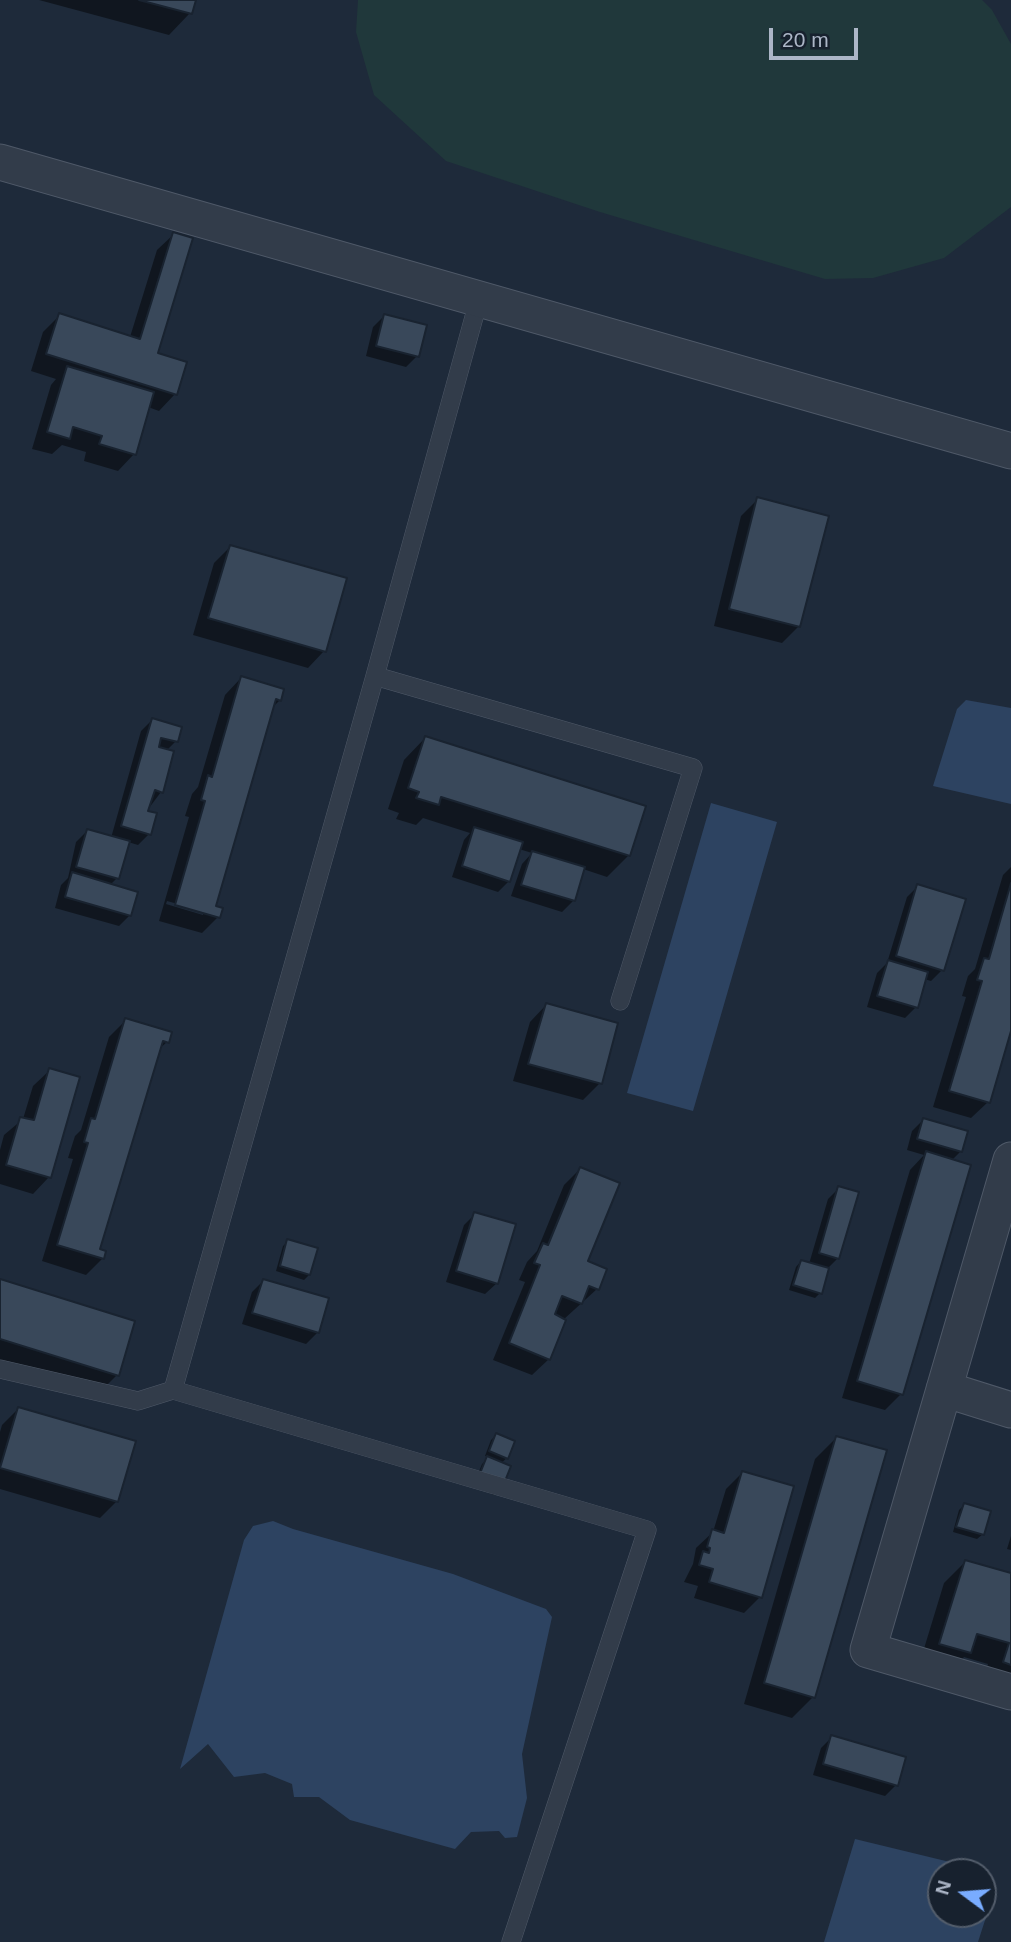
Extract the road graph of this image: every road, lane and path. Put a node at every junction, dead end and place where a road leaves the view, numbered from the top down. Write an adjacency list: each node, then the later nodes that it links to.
1 (0, 162): 2 (street)
2 (479, 299): 3 (street); 4 (lane)
3 (1011, 451)
4 (375, 676): 5 (lane); 10 (lane)
5 (620, 1001)
6 (1011, 1160): 7 (street)
7 (1003, 1219): 9 (street)
8 (0, 1369): 10 (lane)
9 (944, 1389): 11 (street); 12 (street)
10 (173, 1390): 13 (lane)
11 (1011, 1410)
12 (1011, 1692)
13 (511, 1942)

